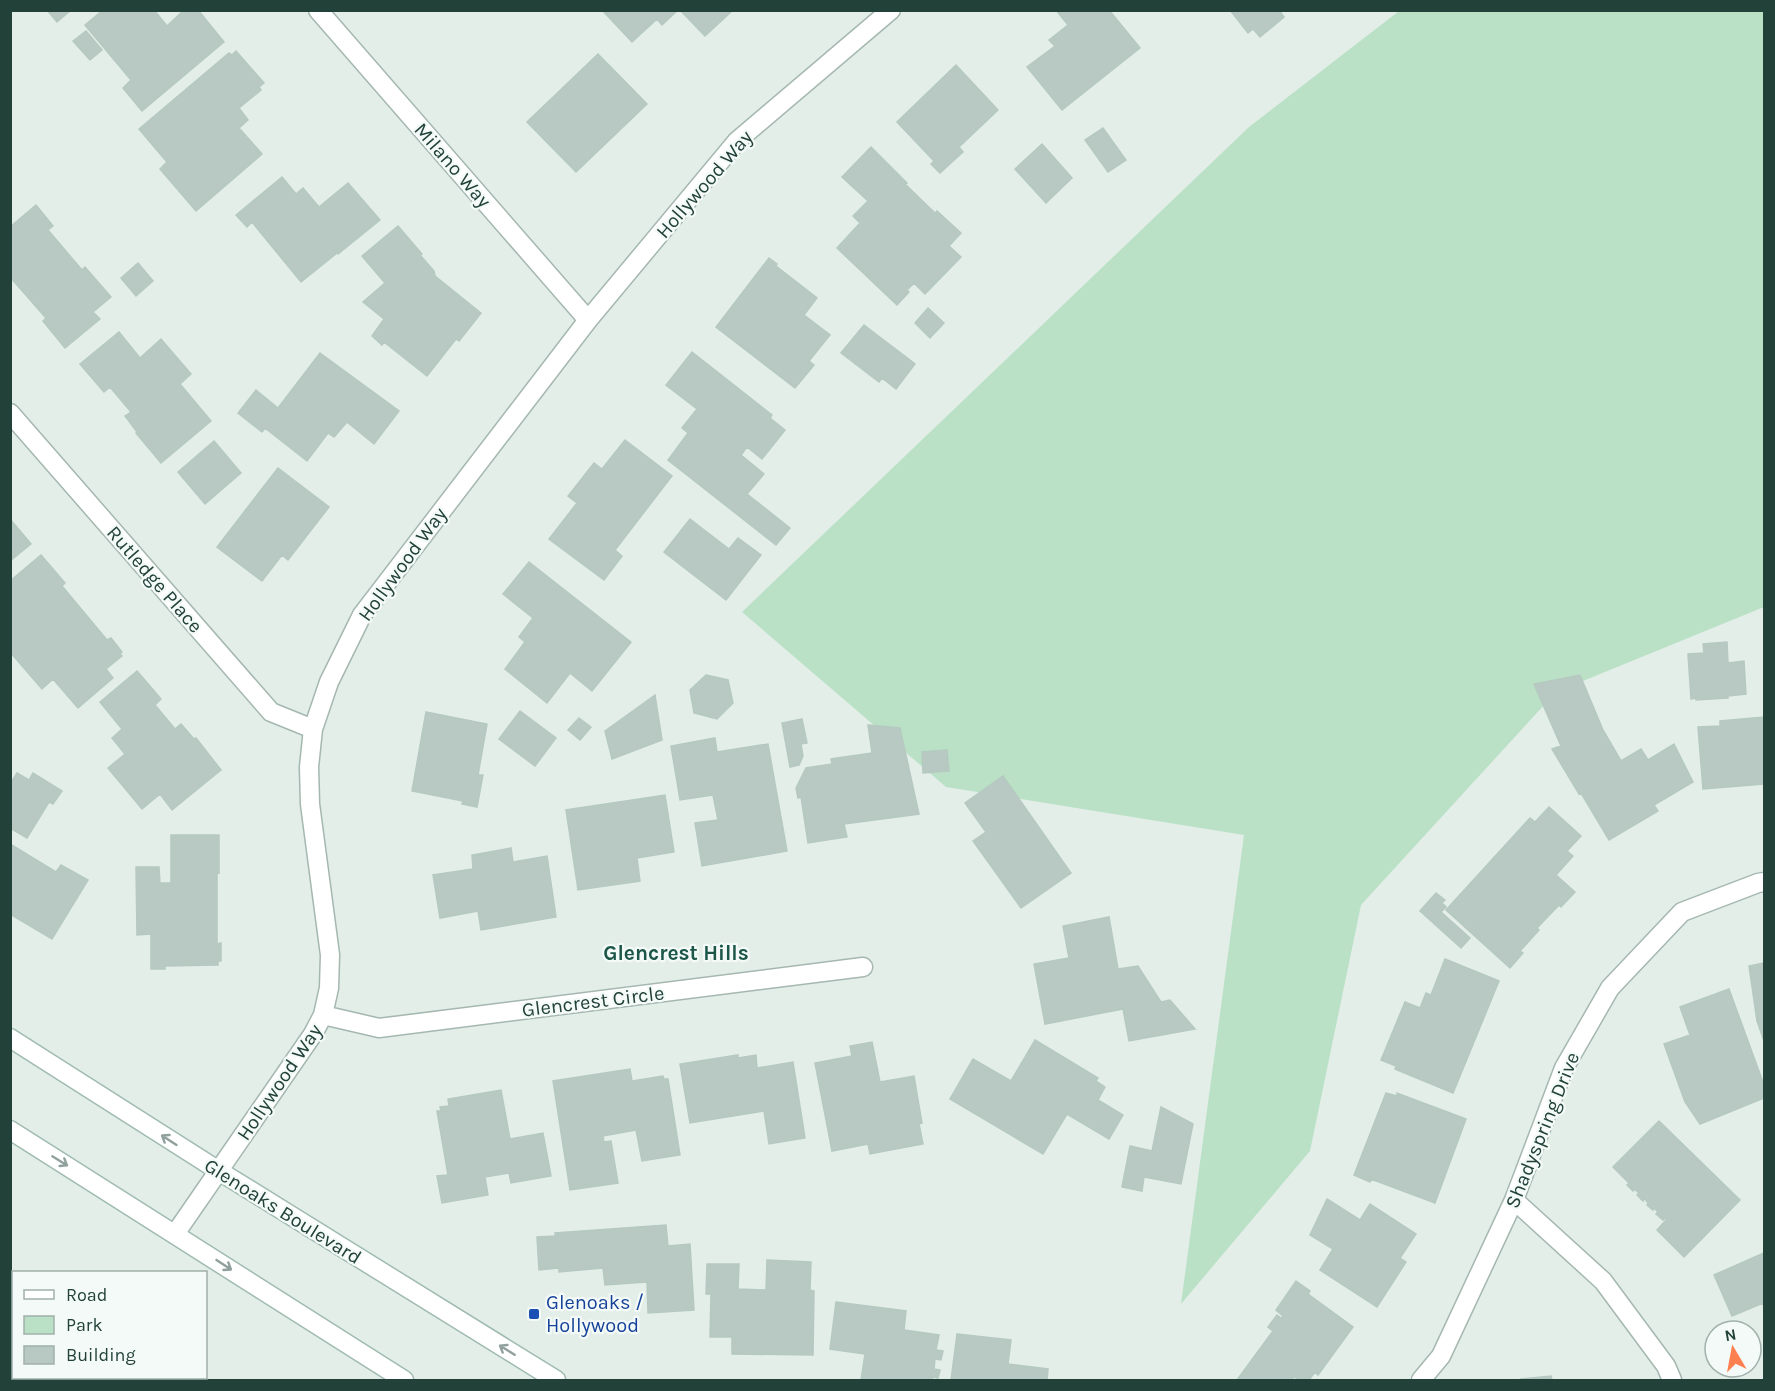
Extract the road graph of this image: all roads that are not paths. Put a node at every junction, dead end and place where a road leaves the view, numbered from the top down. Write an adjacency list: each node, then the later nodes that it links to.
1 (318, 10): 3 (street, Milano Way)
2 (891, 10): 3 (street, Hollywood Way)
3 (588, 320): 5 (street, Hollywood Way)
4 (10, 413): 5 (street, Rutledge Place)
5 (313, 729): 8 (street, Hollywood Way)
6 (1764, 882): 12 (street, Shadyspring Drive)
7 (863, 967): 8 (street, Glencrest Circle)
8 (323, 1015): 11 (street, Hollywood Way)
9 (10, 1038): 11 (street, Glenoaks Boulevard, one-way to 9)
10 (10, 1130): 13 (street, one-way to 13)
11 (219, 1171): 13 (street, Hollywood Way); 15 (street, Glenoaks Boulevard, one-way to 11)
12 (1514, 1200): 16 (street, Shadyspring Drive); 17 (street)
13 (175, 1234): 14 (street, one-way to 14)
14 (404, 1380)
15 (556, 1380)
16 (1421, 1380)
17 (1672, 1380)

